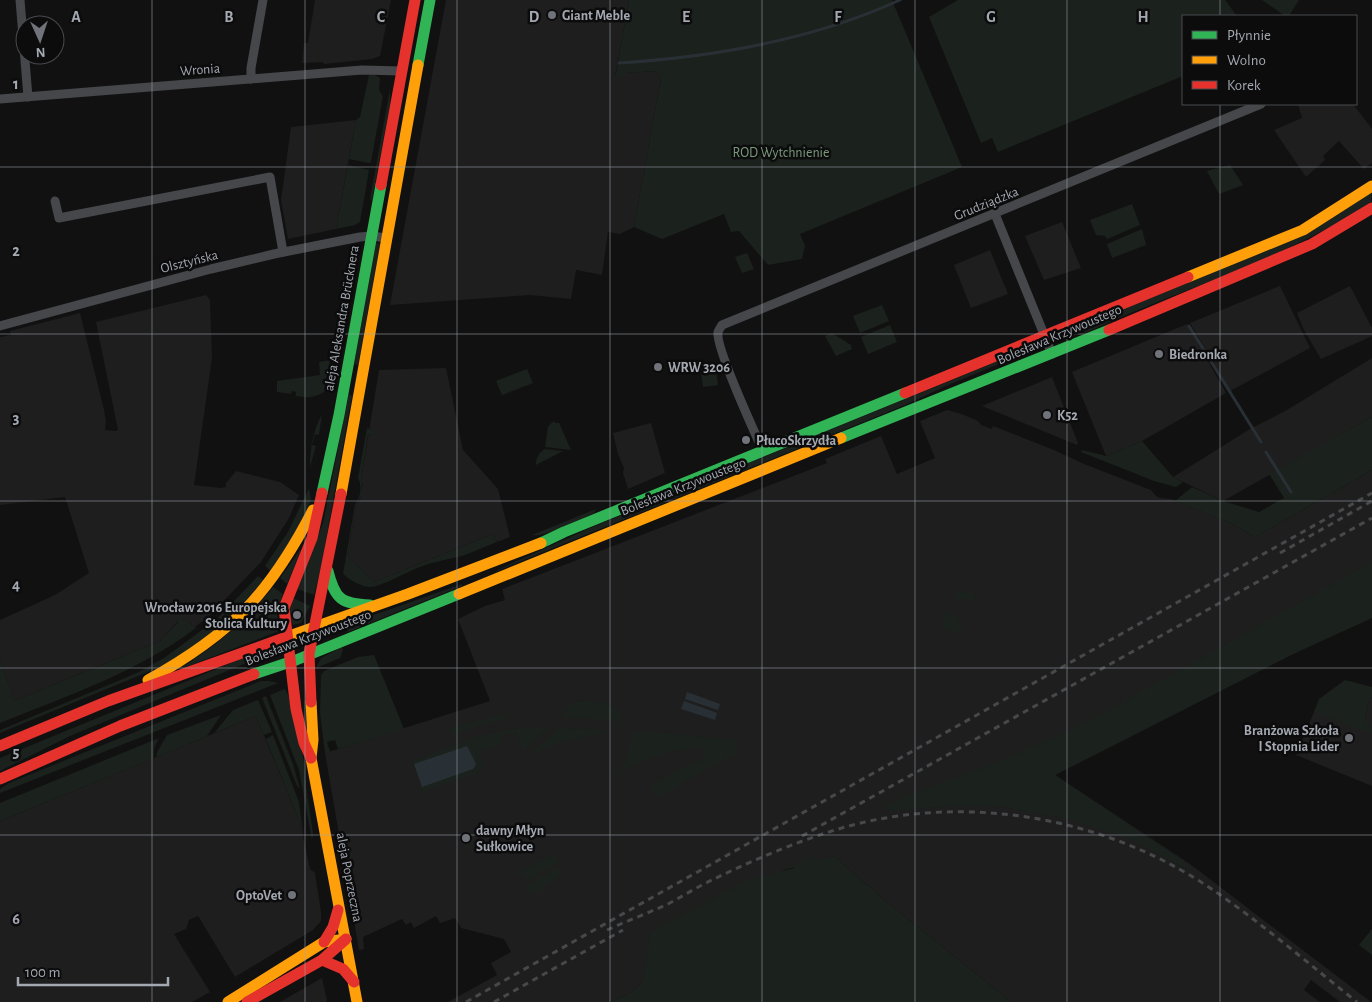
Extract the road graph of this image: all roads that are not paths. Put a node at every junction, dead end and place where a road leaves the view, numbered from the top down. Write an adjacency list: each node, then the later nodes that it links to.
1 (20, 0): 7 (street)
2 (263, 0): 6 (street)
3 (415, 0): 5 (main road, aleja Aleksandra Brücknera)
4 (430, 0): 15 (main road)
5 (402, 71): 6 (street, Wronia); 14 (main road, aleja Aleksandra Brücknera)
6 (251, 79): 7 (street, Wronia)
7 (28, 97): 8 (street, Wronia)
8 (0, 99)
9 (1259, 105): 13 (street, Grudziądzka)
10 (1372, 186): 18 (main road, Bolesława Krzywoustego)
11 (55, 201): 16 (street)
12 (1372, 208): 19 (main road, Bolesława Krzywoustego)
13 (995, 214): 18 (street); 20 (street, Grudziądzka)
14 (372, 236): 15 (street, Olsztyńska); 16 (street, Olsztyńska); 21 (main road, aleja Aleksandra Brücknera)
15 (388, 238): 22 (main road)
16 (283, 252): 17 (street, Olsztyńska)
17 (0, 326)
18 (1045, 336): 19 (street); 20 (main road, Bolesława Krzywoustego)
19 (1052, 354): 26 (main road, Bolesława Krzywoustego)
20 (763, 451): 23 (main road, Bolesława Krzywoustego)
21 (321, 494): 25 (main road, aleja Aleksandra Brücknera); 28 (main road)
22 (327, 569): 23 (main road); 24 (main road)
23 (378, 605): 24 (main road, Bolesława Krzywoustego)
24 (314, 628): 25 (main road, Bolesława Krzywoustego); 26 (main road, aleja Poprzeczna)
25 (287, 636): 27 (main road, aleja Aleksandra Brücknera); 28 (main road, Bolesława Krzywoustego)
26 (309, 654): 27 (main road, Bolesława Krzywoustego); 30 (main road, aleja Poprzeczna)
27 (290, 662): 30 (main road, aleja Poprzeczna); 31 (main road, Bolesława Krzywoustego)
28 (108, 701): 29 (main road, Bolesława Krzywoustego)
29 (0, 746)
30 (311, 758): 32 (main road, aleja Poprzeczna)
31 (0, 779)
32 (339, 908): 33 (main road, aleja Poprzeczna); 34 (main road)
33 (346, 940): 34 (main road); 35 (main road); 36 (main road, aleja Poprzeczna)
34 (324, 942): 37 (main road)
35 (322, 960): 36 (main road); 38 (main road)
36 (354, 984): 39 (main road, aleja Poprzeczna)
37 (228, 1002)
38 (247, 1002)
39 (358, 1002)

